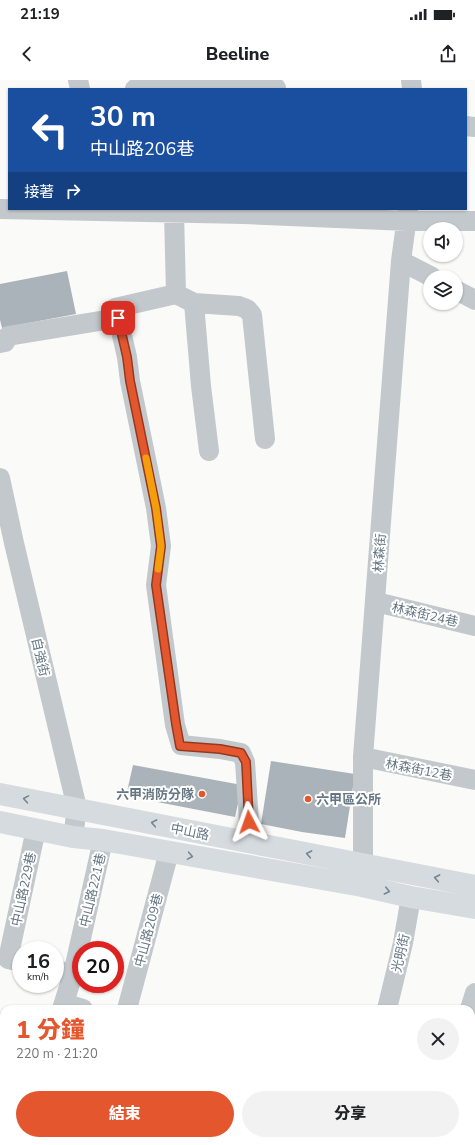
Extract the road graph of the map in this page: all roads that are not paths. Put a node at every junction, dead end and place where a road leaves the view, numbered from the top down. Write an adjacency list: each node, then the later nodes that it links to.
1 (212, 84): 2 (street); 3 (street)
2 (136, 88)
3 (276, 88)
4 (66, 210): 5 (street)
5 (133, 211): 7 (street)
6 (244, 211): 7 (street); 8 (street)
7 (174, 212): 12 (street)
8 (407, 215): 9 (street); 10 (street, 林森街)
9 (475, 221)
10 (401, 261): 11 (street); 22 (street, 林森街)
11 (423, 272)
12 (176, 294): 15 (street); 16 (street)
13 (463, 294): 14 (street)
14 (475, 300)
15 (194, 303): 18 (street); 19 (street)
16 (118, 318): 17 (street); 32 (street)
17 (0, 343)
18 (265, 439)
19 (209, 451)
20 (0, 478): 21 (street, 自強街)
21 (7, 544): 27 (street, 自強街)
22 (376, 602): 23 (street, 林森街24巷); 24 (street, 林森街)
23 (475, 626)
24 (363, 757): 25 (street, 林森街12巷); 34 (street, 林森街)
25 (475, 780)
26 (0, 794): 27 (main road, 中山路, one-way to 26)
27 (77, 808): 30 (street, 自強街); 32 (main road, 中山路, one-way to 27)
28 (0, 822): 29 (main road, 中山路)
29 (36, 829): 30 (main road, 中山路); 38 (street, 中山路229巷)
30 (73, 837): 31 (main road, 中山路)
31 (103, 840): 33 (main road, 中山路); 39 (street, 中山路221巷)
32 (253, 843): 34 (main road, 中山路, one-way to 32)
33 (168, 852): 34 (main road, 中山路, one-way to 34); 43 (street, 中山路209巷)
34 (363, 875): 35 (main road, 中山路, one-way to 34); 36 (main road, 中山路, one-way to 36)
35 (475, 886)
36 (411, 897): 37 (main road, 中山路); 44 (street, 光明街)
37 (475, 908)
38 (12, 960)
39 (64, 972)
40 (63, 993): 42 (street, 中山路221巷)
41 (475, 993): 45 (street)
42 (63, 1005)
43 (128, 1005)
44 (388, 1005)
45 (471, 1005)

